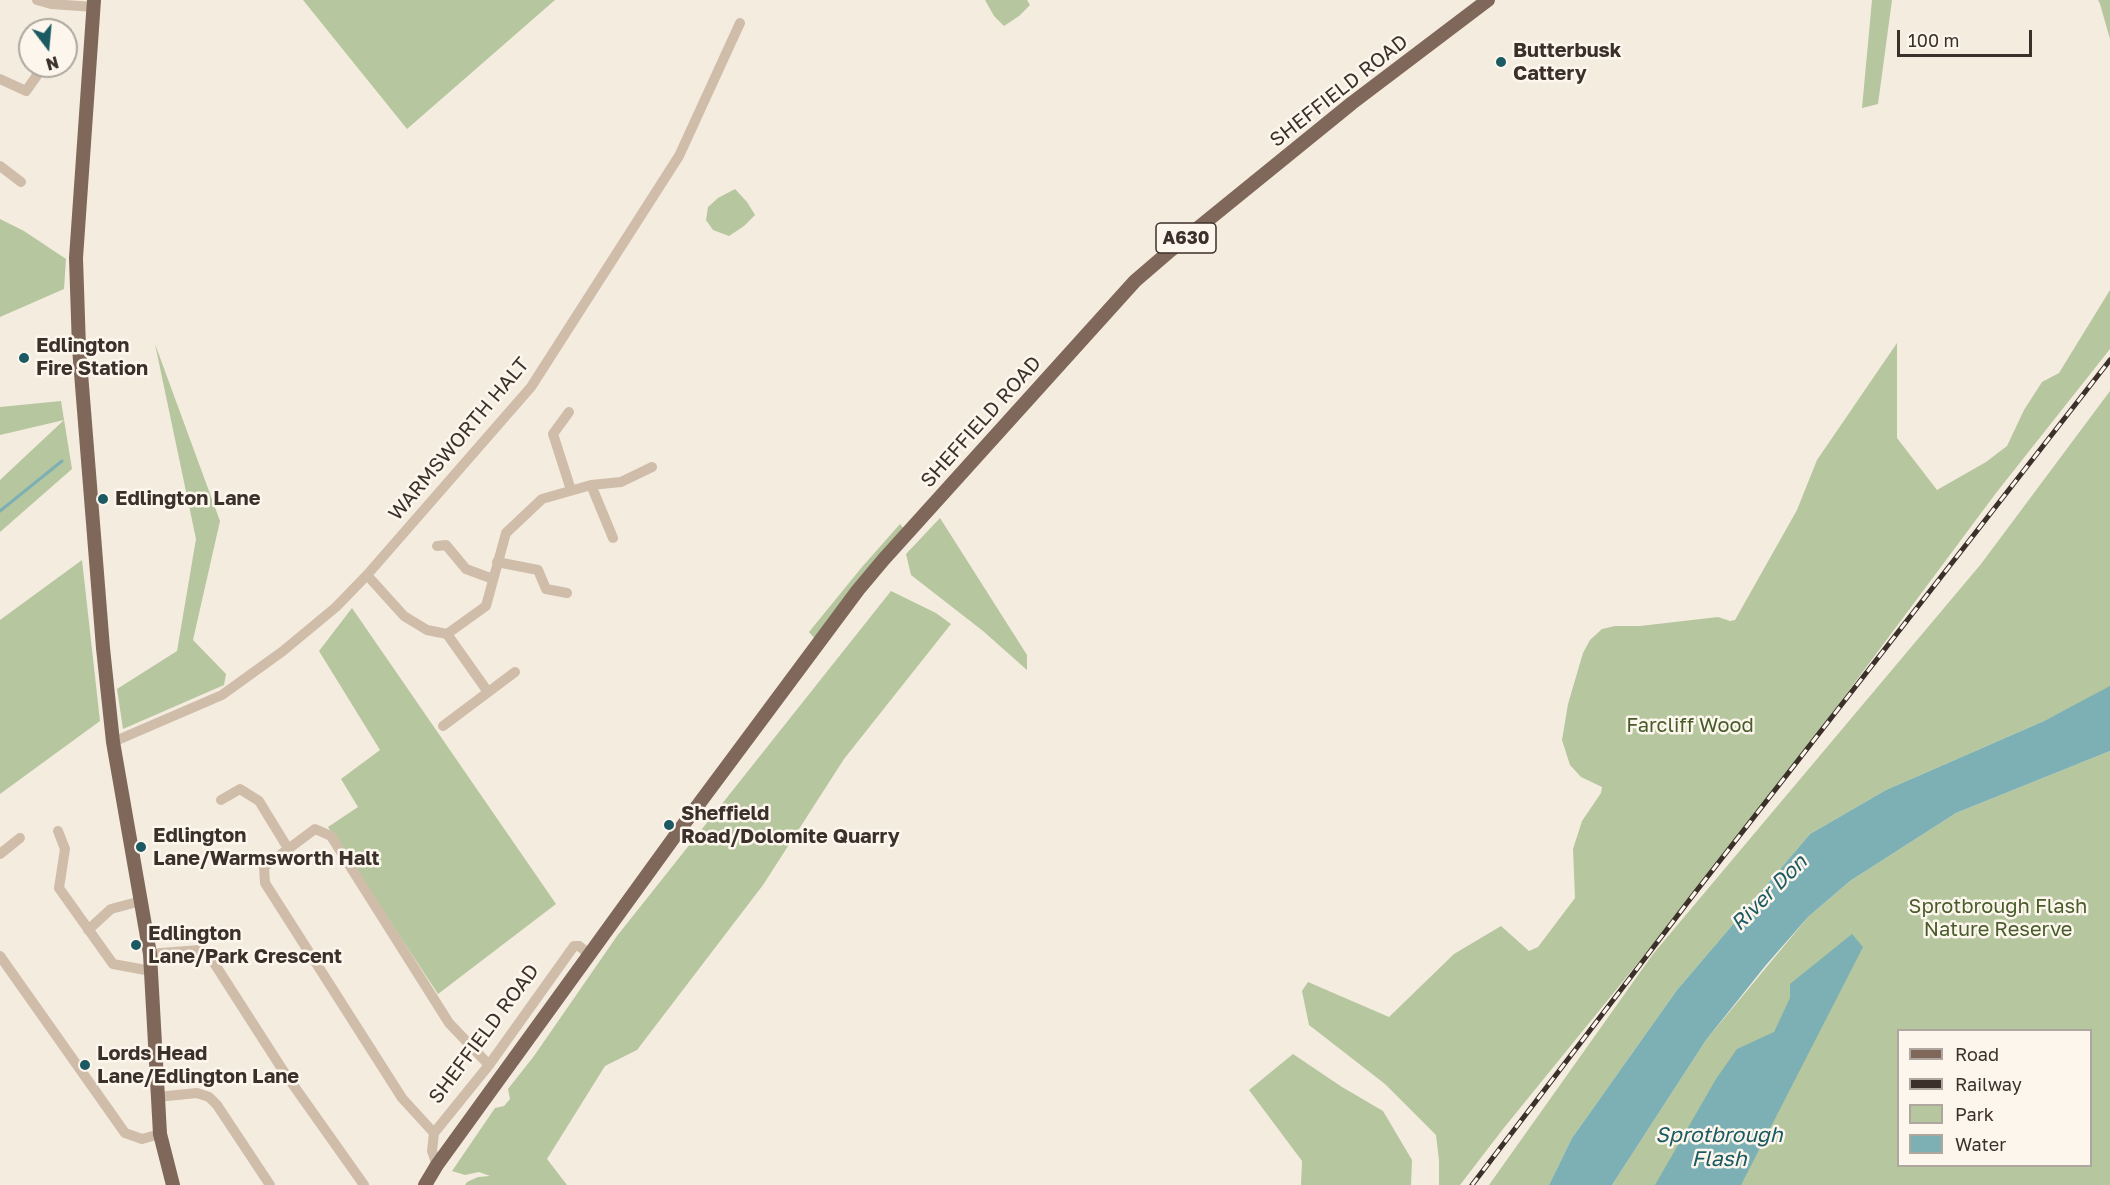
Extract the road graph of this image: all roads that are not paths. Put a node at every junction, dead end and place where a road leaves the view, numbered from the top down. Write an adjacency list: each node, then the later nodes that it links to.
1 (37, 0): 3 (street)
2 (1488, 0): 32 (main road, SHEFFIELD ROAD / A630)
3 (94, 4): 23 (main road)
4 (740, 23): 16 (street, WARMSWORTH HALT)
5 (35, 78): 6 (street)
6 (0, 79)
7 (0, 166): 8 (street)
8 (21, 182)
9 (568, 412): 12 (street)
10 (652, 467): 11 (street)
11 (591, 485): 12 (street); 14 (street)
12 (571, 490): 15 (street)
13 (454, 536): 17 (street)
14 (613, 538)
15 (497, 562): 17 (street); 18 (street)
16 (367, 575): 19 (street); 23 (street, WARMSWORTH HALT)
17 (493, 579): 19 (street)
18 (567, 593)
19 (447, 634): 21 (street)
20 (515, 672): 21 (street)
21 (488, 692): 22 (street)
22 (443, 726)
23 (113, 742): 29 (main road)
24 (221, 800): 27 (street)
25 (58, 831): 30 (street)
26 (21, 838): 28 (street)
27 (289, 850): 35 (street); 37 (street)
28 (0, 854)
29 (141, 901): 30 (street); 31 (main road)
30 (88, 930): 34 (street)
31 (150, 954): 34 (main road); 42 (street)
32 (589, 954): 35 (street, SHEFFIELD ROAD); 39 (main road, SHEFFIELD ROAD / A630)
33 (0, 956): 38 (street)
34 (151, 971): 36 (main road)
35 (489, 1065): 37 (street, SHEFFIELD ROAD)
36 (157, 1097): 38 (main road); 41 (street)
37 (434, 1133): 39 (street, SHEFFIELD ROAD)
38 (160, 1134): 40 (main road)
39 (436, 1165): 43 (main road, SHEFFIELD ROAD / A630)
40 (172, 1185)
41 (270, 1185)
42 (364, 1185)
43 (425, 1185)

